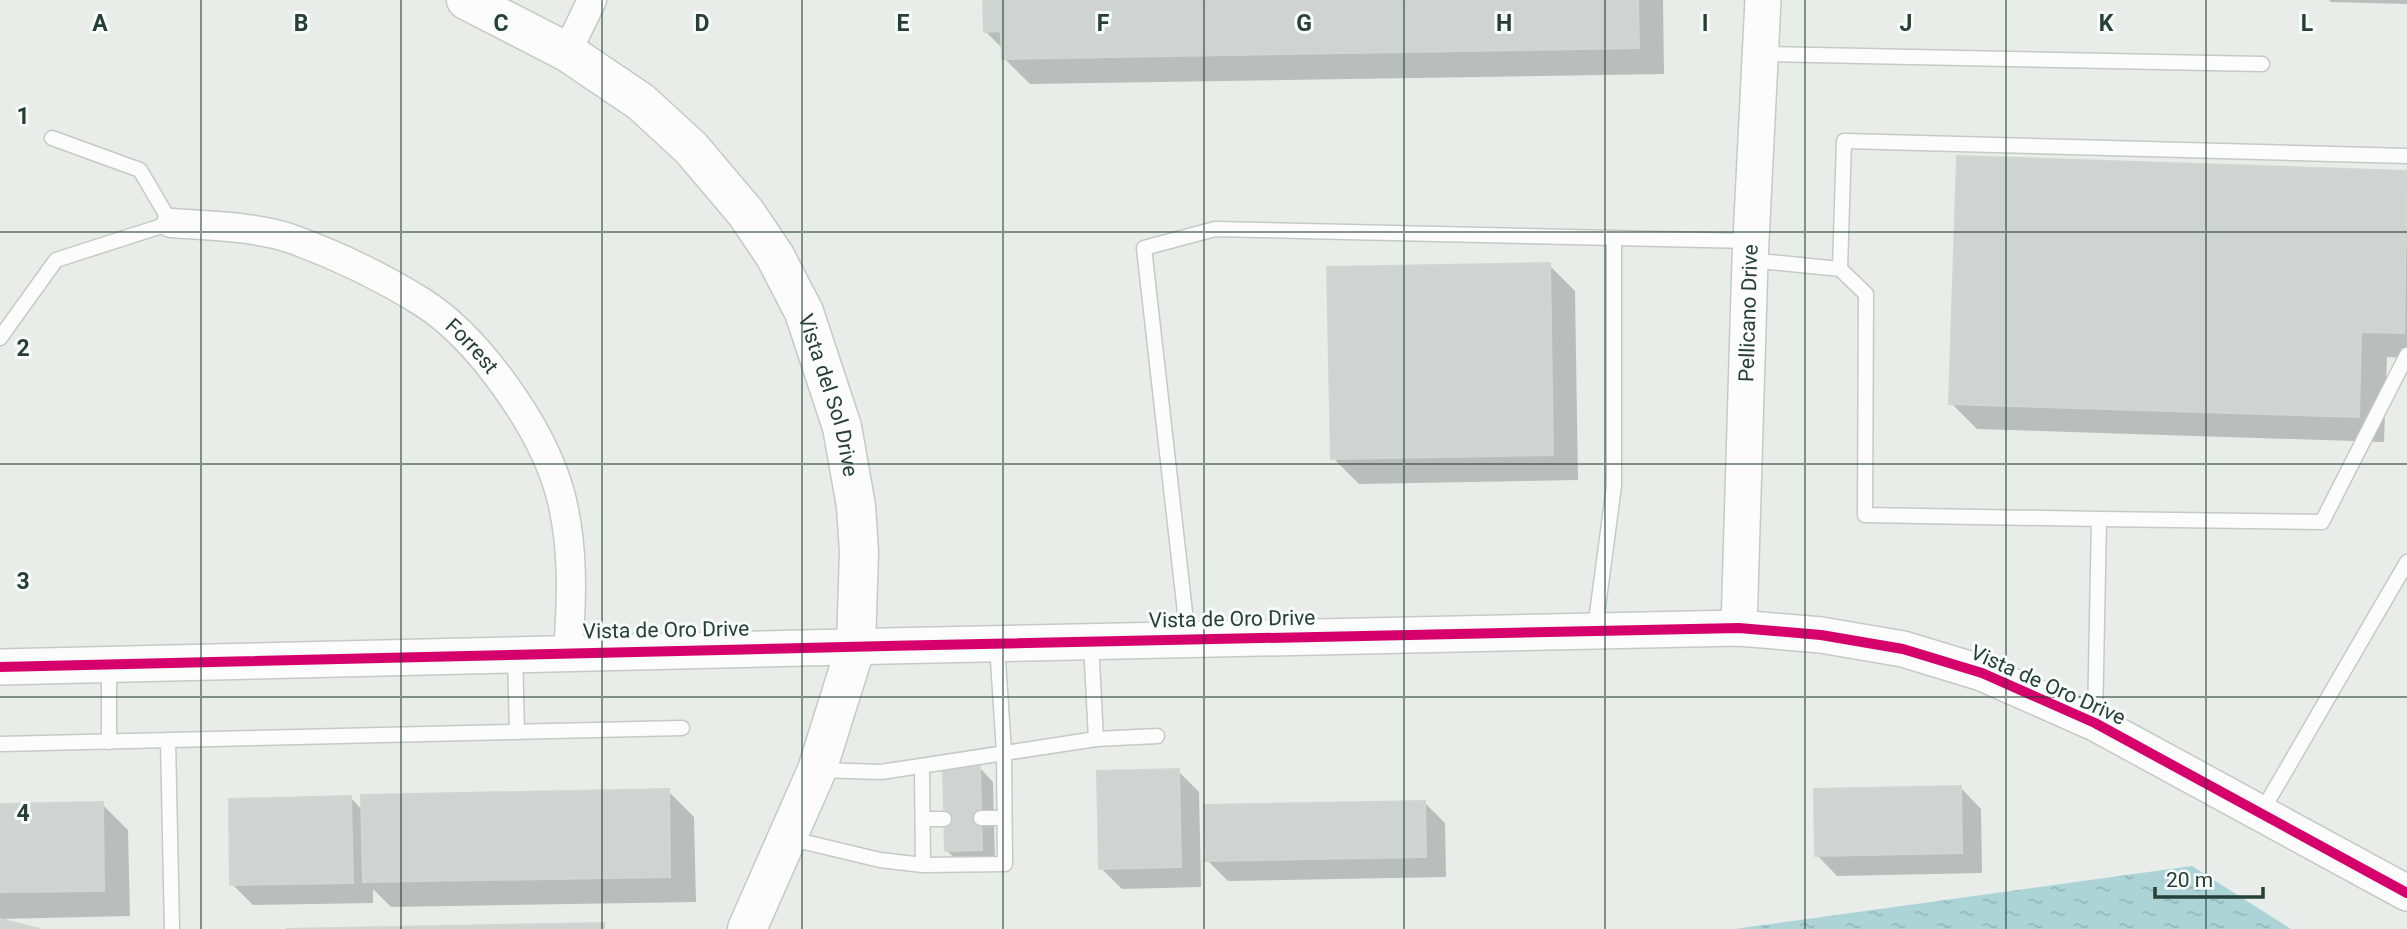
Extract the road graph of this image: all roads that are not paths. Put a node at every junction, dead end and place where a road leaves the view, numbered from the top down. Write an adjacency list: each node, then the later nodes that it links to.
1 (466, 0): 4 (main road, Vista del Sol Drive)
2 (592, 0): 4 (street)
3 (1763, 0): 5 (street, Pellicano Drive)
4 (567, 52): 22 (main road, Vista del Sol Drive)
5 (1762, 54): 6 (lane); 11 (street, Pellicano Drive)
6 (2262, 64)
7 (52, 138): 9 (lane)
8 (2407, 156): 12 (lane)
9 (171, 223): 13 (lane); 23 (street, Forrest)
10 (1614, 238): 11 (lane); 18 (lane); 19 (lane)
11 (1751, 250): 12 (lane); 17 (street, Pellicano Drive)
12 (1840, 269): 15 (lane)
13 (0, 338)
14 (2407, 355): 15 (lane)
15 (2099, 519): 27 (lane)
16 (2407, 562): 38 (lane)
17 (1739, 628): 18 (street, Vista de Oro Drive); 27 (street, Vista de Oro Drive)
18 (1595, 631): 19 (street, Vista de Oro Drive)
19 (1188, 639): 20 (street, Vista de Oro Drive)
20 (1091, 642): 21 (street, Vista de Oro Drive); 31 (lane)
21 (997, 645): 22 (street, Vista de Oro Drive); 35 (lane)
22 (856, 646): 23 (street, Vista de Oro Drive); 37 (main road, Vista del Sol Drive)
23 (569, 652): 24 (street, Vista de Oro Drive)
24 (515, 653): 25 (street, Vista de Oro Drive); 29 (lane)
25 (109, 664): 26 (street, Vista de Oro Drive); 33 (lane)
26 (0, 667)
27 (2095, 723): 38 (street, Vista de Oro Drive)
28 (681, 728): 29 (lane)
29 (517, 732): 32 (lane)
30 (1157, 737): 31 (lane)
31 (1096, 738): 35 (lane)
32 (168, 740): 33 (lane); 46 (lane)
33 (109, 741): 34 (lane)
34 (0, 744)
35 (1004, 752): 36 (lane); 40 (lane)
36 (922, 768): 37 (lane); 41 (lane)
37 (817, 770): 43 (main road, Vista del Sol Drive)
38 (2261, 813): 45 (street, Vista de Oro Drive)
39 (981, 818): 40 (lane)
40 (1004, 818): 44 (lane)
41 (923, 819): 42 (lane); 44 (lane)
42 (944, 819)
43 (787, 838): 44 (lane); 47 (main road, Vista del Sol Drive)
44 (923, 865)
45 (2407, 893)
46 (172, 929)
47 (747, 929)

